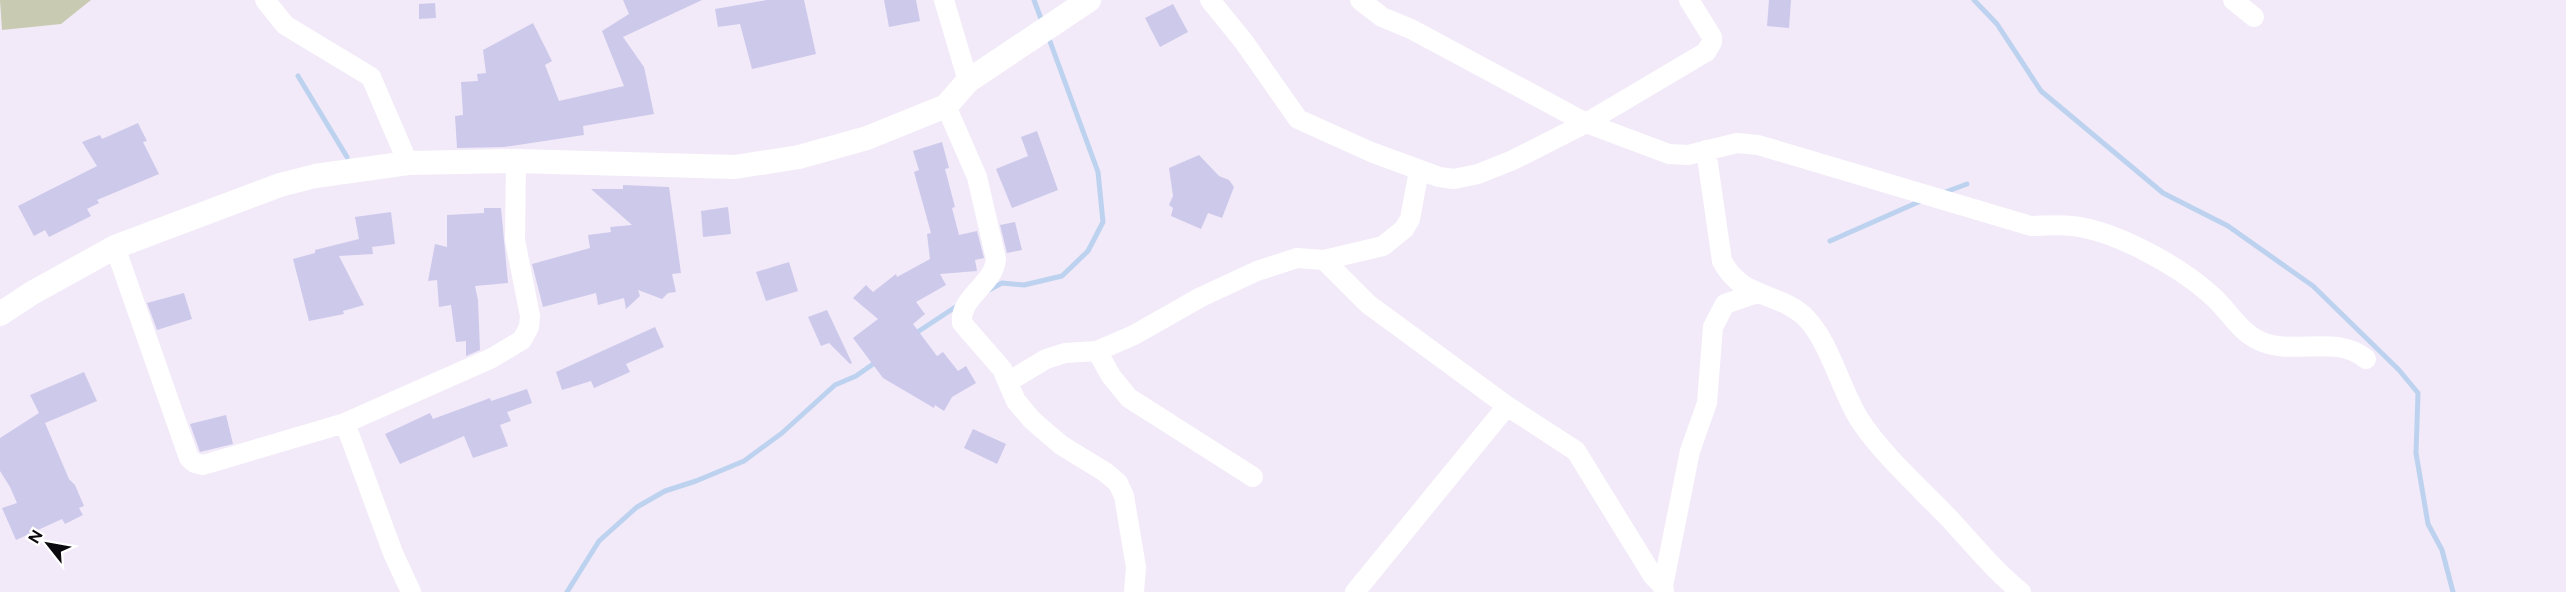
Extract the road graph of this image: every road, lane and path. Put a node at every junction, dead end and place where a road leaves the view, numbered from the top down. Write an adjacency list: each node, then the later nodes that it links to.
1 (265, 0): 14 (street)
2 (944, 0): 9 (street)
3 (1089, 0): 9 (street)
4 (1210, 0): 15 (street)
5 (1360, 0): 11 (street)
6 (1689, 0): 11 (street)
7 (2233, 0): 8 (street)
8 (2254, 17)
9 (969, 81): 10 (street)
10 (946, 106): 13 (street); 22 (street)
11 (1586, 123): 12 (street); 15 (street)
12 (1706, 150): 18 (street); 21 (street)
13 (516, 161): 14 (street); 24 (street)
14 (408, 163): 16 (street)
15 (1419, 170): 17 (street)
16 (115, 247): 19 (street); 24 (street)
17 (1324, 260): 20 (street); 23 (street)
18 (1757, 293): 26 (street); 30 (street)
19 (0, 314)
20 (1097, 351): 22 (street); 25 (street)
21 (2366, 359)
22 (1008, 382): 28 (street)
23 (1507, 406): 26 (street); 29 (street)
24 (345, 423): 27 (street)
25 (1253, 477)
26 (1663, 589)
27 (411, 592)
28 (1134, 592)
29 (1355, 592)
30 (2021, 592)

